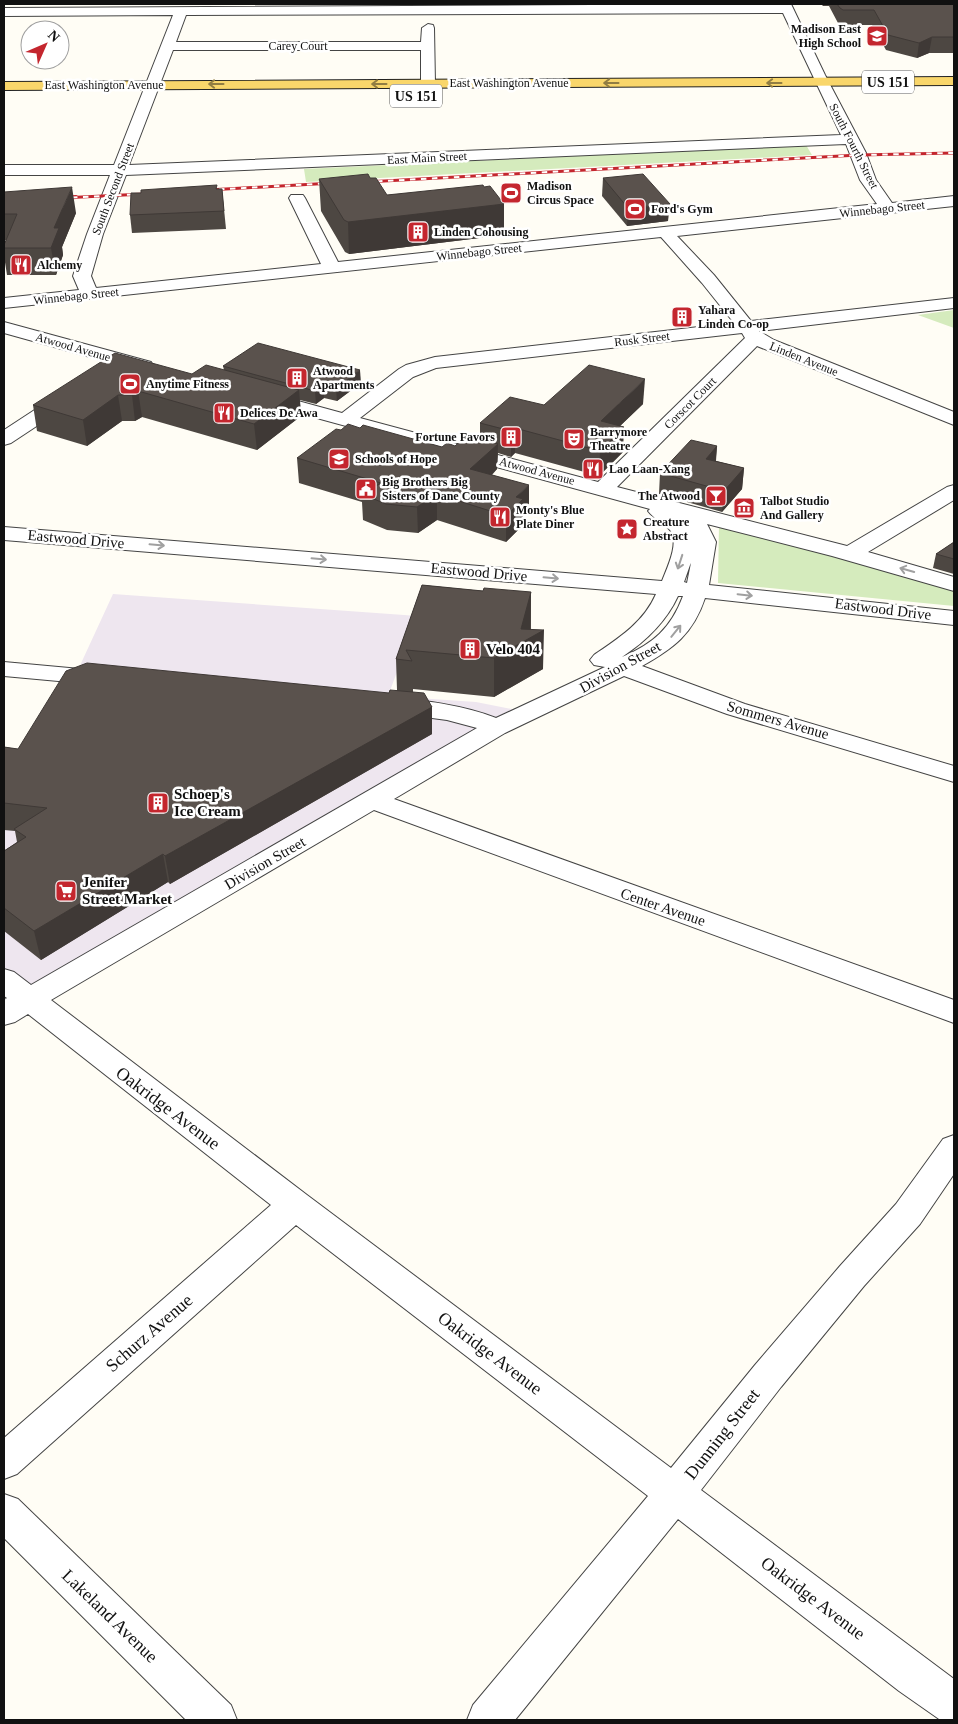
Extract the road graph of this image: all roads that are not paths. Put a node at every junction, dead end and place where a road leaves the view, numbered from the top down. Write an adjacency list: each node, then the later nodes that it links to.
1 (786, 6): 2 (street); 11 (street, South Fourth Street)
2 (428, 7): 5 (street); 7 (street)
3 (71, 8): 4 (street); 5 (street)
4 (4, 12)
5 (181, 12): 6 (street, South Second Street)
6 (169, 46): 7 (street, Carey Court); 12 (street, South Second Street)
7 (427, 46): 9 (street)
8 (954, 82): 11 (main road, East Washington Avenue / US 151)
9 (428, 84): 11 (main road, East Washington Avenue / US 151, one-way to 9); 12 (main road, East Washington Avenue / US 151, one-way to 12)
10 (4, 86): 12 (main road, East Washington Avenue / US 151)
11 (825, 89): 12 (main road, East Washington Avenue / US 151); 13 (main road, East Washington Avenue / US 151); 15 (street, South Fourth Street)
12 (150, 91): 14 (main road, East Washington Avenue / US 151); 17 (street, South Second Street)
13 (954, 94)
14 (4, 98)
15 (849, 139): 17 (street, East Main Street); 20 (street, South Fourth Street)
16 (4, 170): 17 (street, East Main Street)
17 (122, 170): 23 (street, South Second Street)
18 (297, 198): 22 (street)
19 (954, 201): 20 (street, Winnebago Street)
20 (888, 209): 21 (street, Winnebago Street)
21 (666, 233): 22 (street, Winnebago Street); 27 (street, Linden Avenue)
22 (332, 268): 23 (street, Winnebago Street)
23 (90, 294): 25 (street, Winnebago Street)
24 (954, 302): 27 (street, Rusk Street)
25 (4, 303)
26 (4, 327): 28 (street, Atwood Avenue)
27 (751, 333): 33 (street, Rusk Street); 34 (street, Linden Avenue); 36 (street, Corscot Court)
28 (125, 362): 29 (street, Atwood Avenue); 30 (street)
29 (160, 371)
30 (105, 374)
31 (85, 387): 35 (street)
32 (245, 393): 33 (street, Atwood Avenue)
33 (346, 419): 36 (street, Atwood Avenue)
34 (954, 419)
35 (4, 440)
36 (603, 489): 38 (street, Atwood Avenue)
37 (954, 491): 40 (street)
38 (650, 502): 40 (street, Atwood Avenue); 42 (street, Division Street, one-way to 42); 43 (street, Division Street)
39 (4, 533): 42 (street, Eastwood Drive, one-way to 42)
40 (849, 554): 41 (street, Atwood Avenue, one-way to 40)
41 (954, 584)
42 (671, 588): 43 (street, Eastwood Drive); 45 (street, Division Street)
43 (696, 590): 44 (street, Eastwood Drive, one-way to 44); 45 (street, Division Street, one-way to 43)
44 (954, 618)
45 (615, 663): 49 (street, Division Street); 50 (street, Sommers Avenue)
46 (4, 670): 47 (street)
47 (129, 681)
48 (371, 705): 49 (street)
49 (496, 728): 51 (street, Division Street)
50 (954, 774)
51 (372, 800): 52 (street, Division Street); 53 (street, Center Avenue)
52 (12, 998): 55 (street, Oakridge Avenue)
53 (954, 1012)
54 (954, 1148): 57 (street, Dunning Street)
55 (295, 1205): 56 (street, Schurz Avenue); 57 (street, Oakridge Avenue)
56 (4, 1462)
57 (675, 1493): 59 (street, Oakridge Avenue); 61 (street, Dunning Street)
58 (4, 1512): 60 (street, Lakeland Avenue)
59 (954, 1704)
60 (216, 1720)
61 (488, 1720)

